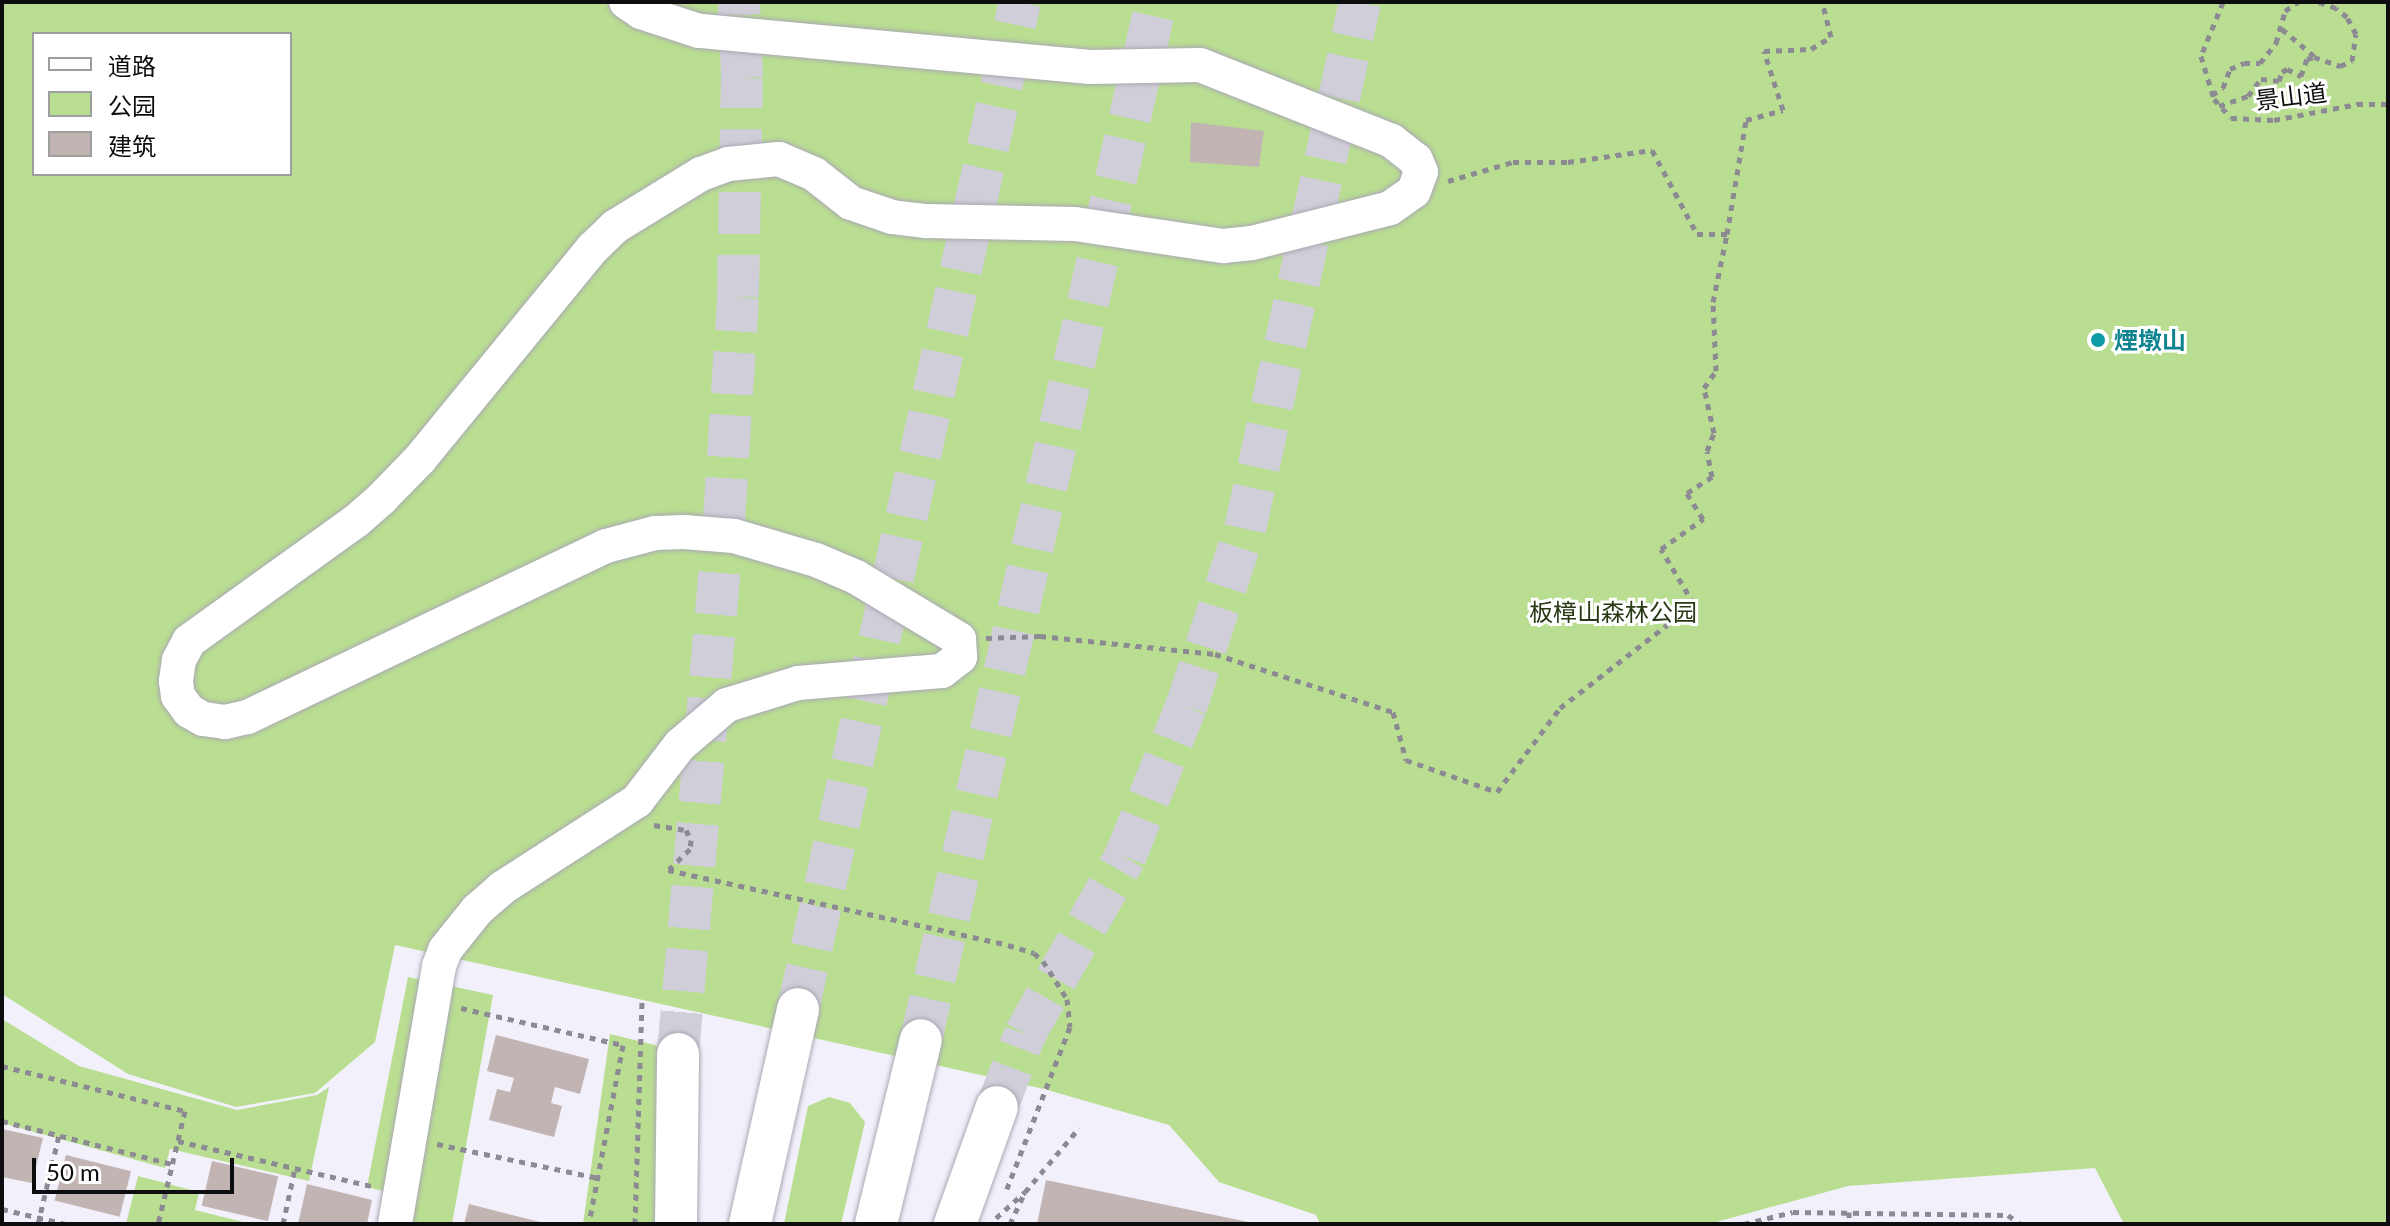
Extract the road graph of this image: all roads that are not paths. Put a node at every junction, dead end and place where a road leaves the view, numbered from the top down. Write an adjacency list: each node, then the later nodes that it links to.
1 (626, 2): 6 (lane)
2 (798, 1009): 8 (main road)
3 (921, 1040): 9 (main road)
4 (678, 1054): 7 (main road)
5 (997, 1107): 10 (main road)
6 (397, 1208)
7 (676, 1224)
8 (750, 1224)
9 (876, 1224)
10 (955, 1224)

